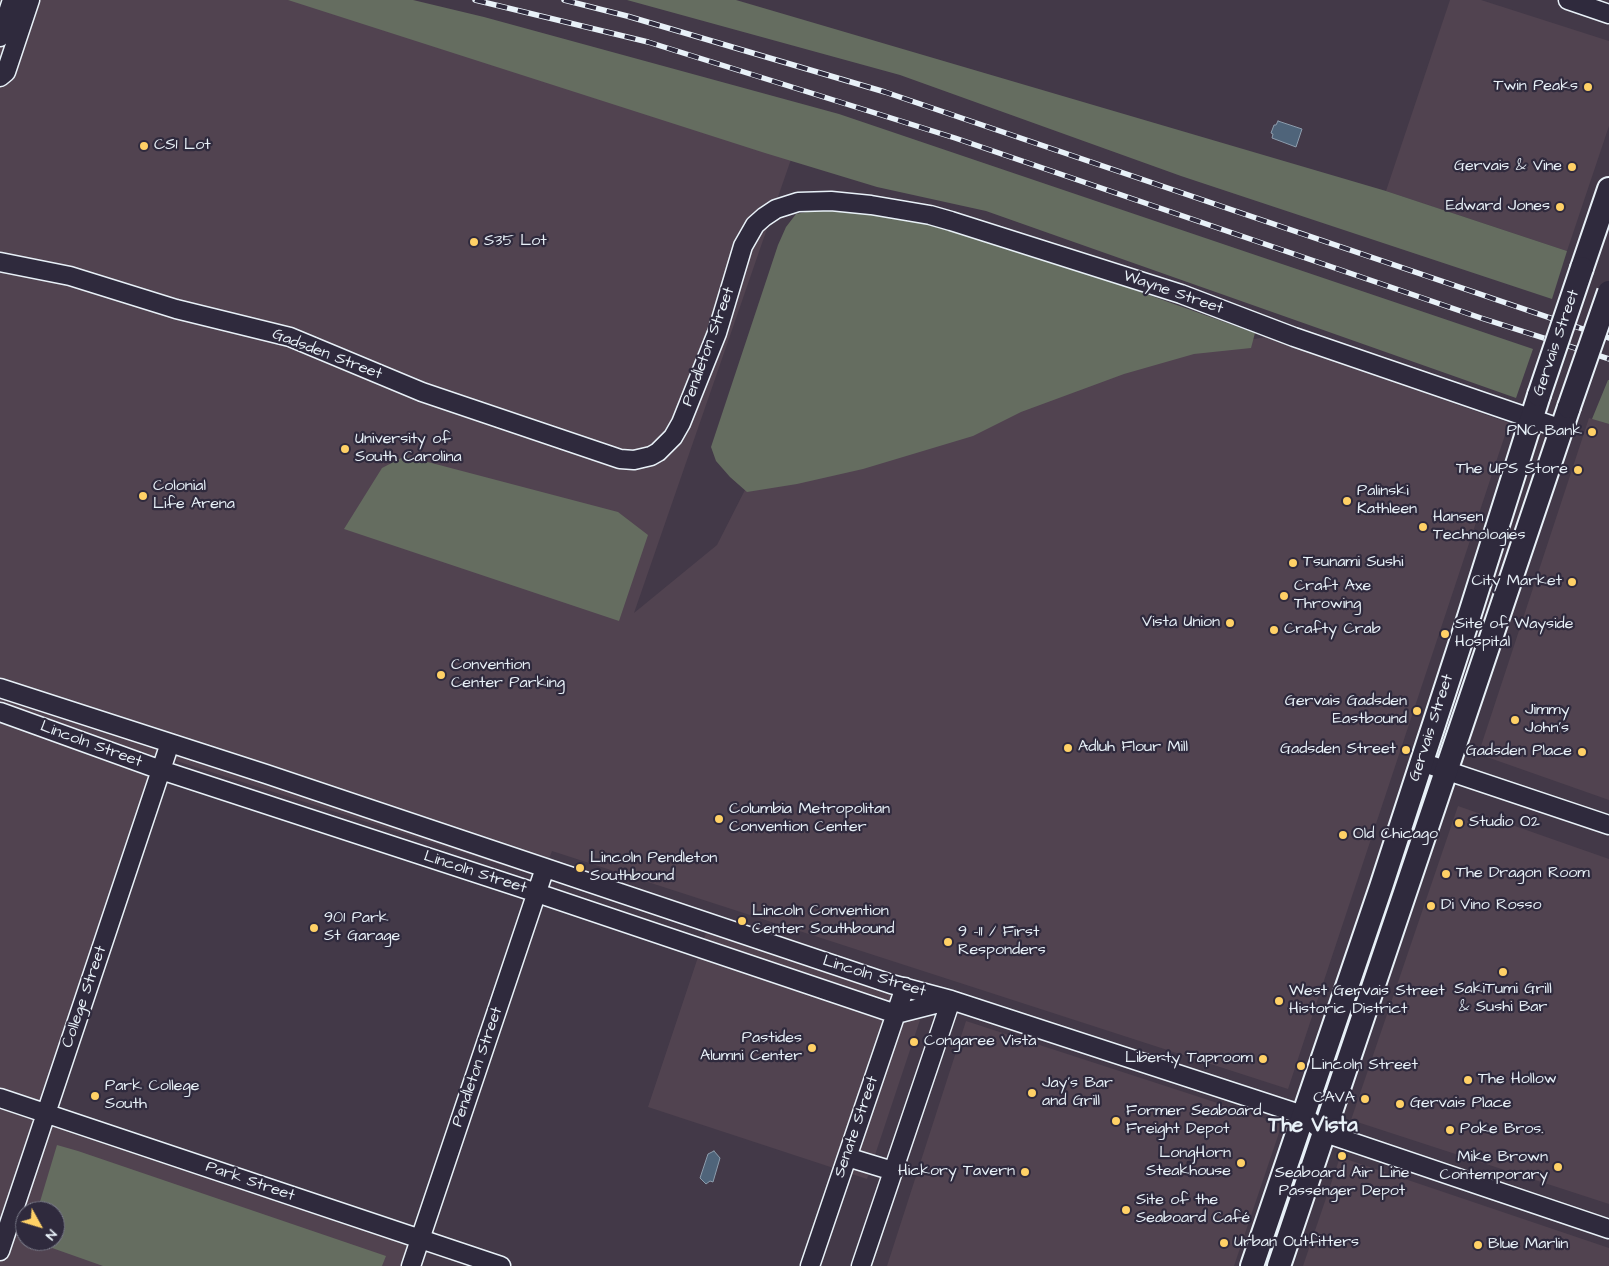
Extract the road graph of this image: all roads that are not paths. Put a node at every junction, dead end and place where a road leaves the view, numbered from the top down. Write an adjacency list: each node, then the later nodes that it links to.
1 (12, 0): 5 (street)
2 (30, 0): 6 (street)
3 (1568, 0): 4 (street)
4 (1609, 14)
5 (0, 37)
6 (0, 77)
7 (1609, 189): 11 (main road, Gervais Street, bridge)
8 (776, 209): 11 (street, Wayne Street); 13 (street, Pendleton Street)
9 (0, 262): 13 (street, Gadsden Street)
10 (1609, 292): 12 (main road, Gervais Street, bridge)
11 (1532, 418): 12 (street, Wayne Street); 17 (main road, Gervais Street)
12 (1562, 429): 19 (main road, Gervais Street)
13 (620, 459)
14 (0, 688): 16 (street, Lincoln Street)
15 (0, 712): 18 (street, Lincoln Street)
16 (170, 743): 18 (street, College Street); 21 (street, Lincoln Street)
17 (1421, 762): 19 (street); 28 (main road, Gervais Street)
18 (161, 770): 22 (street, Lincoln Street); 27 (street, College Street)
19 (1446, 770): 20 (street); 29 (main road, Gervais Street)
20 (1609, 825)
21 (545, 868): 22 (street, Pendleton Street); 23 (street, Lincoln Street)
22 (537, 893): 25 (street, Lincoln Street); 33 (street, Pendleton Street)
23 (905, 988): 24 (street, Lincoln Street); 25 (street, Senate Street)
24 (951, 1000): 25 (street, Lincoln Street); 28 (street, Lincoln Street); 31 (street)
25 (896, 1014): 30 (street, Senate Street)
26 (0, 1098): 27 (street, Park Street)
27 (46, 1114): 33 (street, Park Street); 34 (street, College Street)
28 (1303, 1115): 29 (street, Lincoln Street); 39 (main road, Gervais Street)
29 (1325, 1133): 32 (street, Lincoln Street); 40 (main road, Gervais Street)
30 (847, 1157): 31 (street); 37 (street, Senate Street)
31 (893, 1171): 38 (street)
32 (1609, 1229)
33 (420, 1239): 35 (street, Pendleton Street); 36 (street, Park Street)
34 (0, 1251)
35 (411, 1266)
36 (501, 1266)
37 (810, 1266)
38 (861, 1266)
39 (1252, 1266)
40 (1279, 1266)

